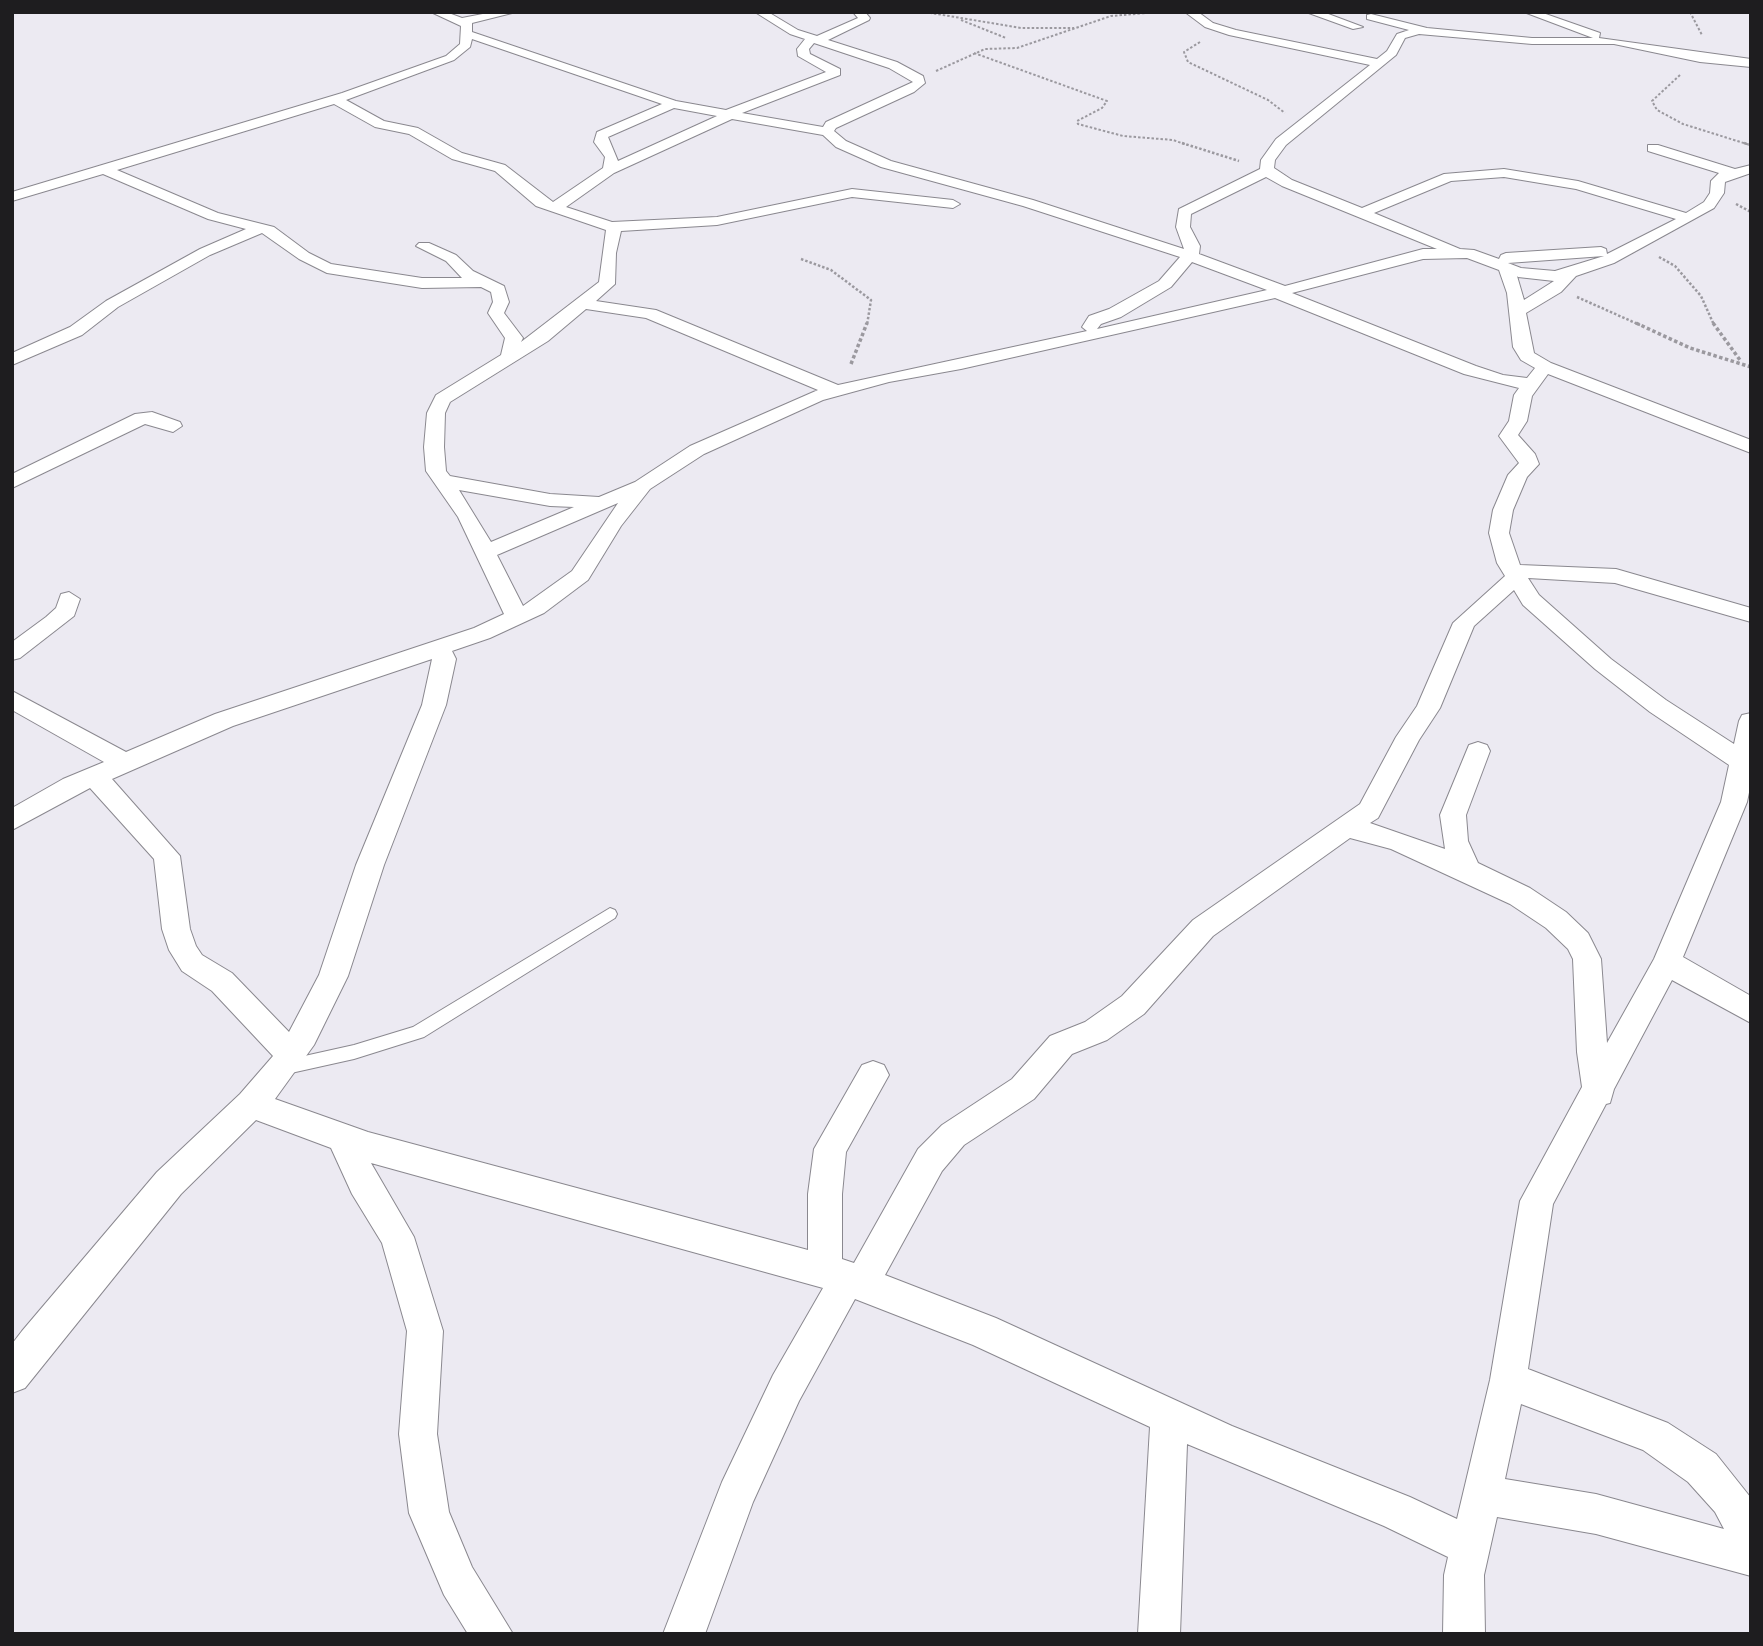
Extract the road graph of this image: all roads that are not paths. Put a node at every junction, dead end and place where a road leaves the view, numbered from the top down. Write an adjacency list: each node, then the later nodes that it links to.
1 (436, 12): 10 (street)
2 (511, 12): 10 (street)
3 (760, 12): 13 (street)
4 (858, 12): 11 (street)
5 (1190, 12): 20 (street)
6 (1311, 12): 9 (street)
7 (1529, 12): 15 (street)
8 (1373, 16): 9 (street); 9 (street); 12 (street)
9 (1332, 18)
10 (466, 28): 22 (street); 23 (street)
11 (842, 30): 13 (street); 19 (street)
12 (1425, 32): 14 (street); 16 (street)
13 (815, 39): 19 (street); 24 (street)
14 (1523, 41): 15 (street); 18 (street)
15 (1614, 41): 21 (street)
16 (1398, 43): 17 (street); 20 (street)
17 (1419, 45)
18 (1501, 53)
19 (871, 58): 25 (street)
20 (1380, 62): 29 (street)
21 (1751, 63)
22 (336, 100): 27 (street); 34 (street)
23 (673, 104): 24 (street); 28 (street)
24 (730, 113): 25 (street); 28 (street)
25 (827, 132): 32 (street)
26 (1653, 148): 30 (street)
27 (106, 170): 31 (street); 40 (street)
28 (609, 170): 34 (street)
29 (1268, 170): 35 (street); 36 (street)
30 (1743, 171): 38 (street)
31 (12, 197)
32 (1003, 197): 33 (street); 41 (street)
33 (953, 204): 37 (street); 39 (street)
34 (554, 208): 39 (street)
35 (1362, 213): 38 (street); 44 (street)
36 (1182, 216): 41 (street); 45 (street)
37 (929, 218)
38 (1688, 218): 43 (street)
39 (611, 227): 51 (street)
40 (260, 228): 49 (street); 55 (street)
41 (1130, 236): 45 (street)
42 (425, 246): 49 (street)
43 (1634, 247): 46 (street); 48 (street)
44 (1455, 251): 46 (street); 50 (street)
45 (1190, 256): 50 (street); 53 (street)
46 (1483, 258): 47 (street)
47 (1506, 268): 48 (street); 52 (street)
48 (1570, 273): 52 (street)
49 (482, 282): 54 (street)
50 (1281, 292): 53 (street); 56 (street)
51 (586, 304): 54 (street); 57 (street)
52 (1517, 311): 56 (street)
53 (1087, 335): 57 (street)
54 (509, 356): 60 (street)
55 (12, 360)
56 (1540, 376): 59 (street); 65 (street)
57 (832, 389): 62 (street)
58 (173, 426): 61 (street)
59 (1751, 447)
60 (442, 481): 63 (street); 64 (street)
61 (12, 482)
62 (643, 485): 63 (street); 68 (street)
63 (600, 502): 64 (street)
64 (484, 553): 68 (street)
65 (1515, 574): 67 (street); 74 (street); 78 (street)
66 (69, 599): 70 (street)
67 (1751, 615)
68 (517, 617): 69 (street)
69 (439, 648): 75 (street); 83 (street)
70 (12, 653)
71 (12, 699): 75 (street)
72 (1751, 721): 74 (street)
73 (1478, 751): 79 (street)
74 (1742, 761): 81 (street)
75 (125, 763): 76 (street)
76 (94, 776): 77 (street); 83 (street)
77 (12, 820)
78 (1347, 827): 79 (street); 88 (street)
79 (1468, 870): 85 (street)
80 (610, 914): 83 (lane)
81 (1667, 962): 82 (street); 85 (street)
82 (1751, 1011)
83 (286, 1061): 86 (street)
84 (873, 1075): 88 (street)
85 (1599, 1093): 90 (street)
86 (251, 1104): 87 (street); 89 (street)
87 (342, 1138): 88 (street); 95 (street)
88 (844, 1278): 91 (street); 96 (street)
89 (12, 1376)
90 (1508, 1380): 92 (street); 94 (street)
91 (1169, 1416): 93 (street); 97 (street)
92 (1483, 1495): 93 (street); 94 (street)
93 (1471, 1547): 98 (street)
94 (1750, 1556)
95 (492, 1634)
96 (684, 1634)
97 (1159, 1634)
98 (1464, 1634)

